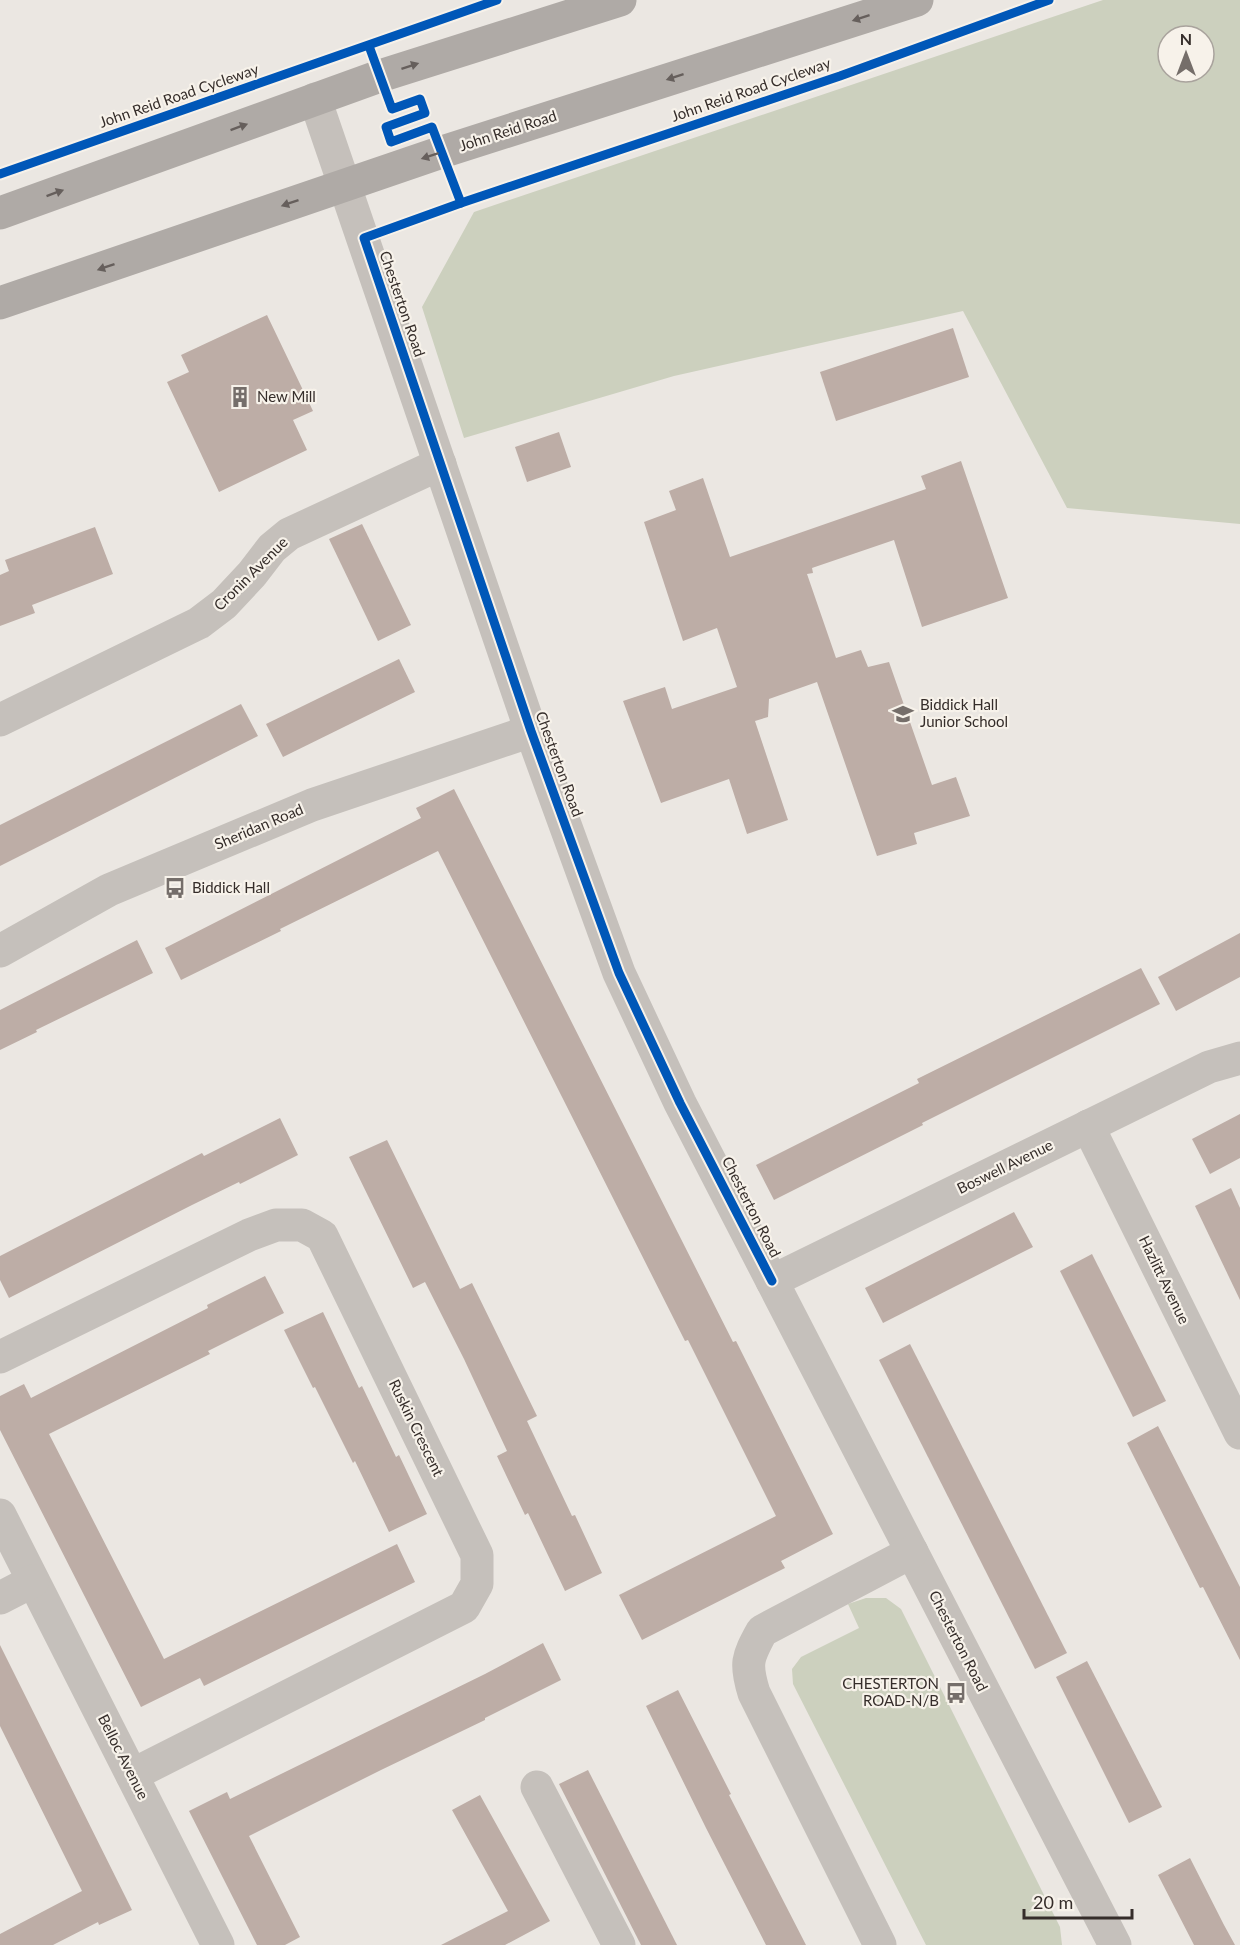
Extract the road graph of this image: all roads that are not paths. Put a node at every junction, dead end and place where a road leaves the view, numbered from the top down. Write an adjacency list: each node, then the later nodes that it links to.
1 (620, 0): 3 (highway, one-way to 1)
2 (917, 0): 4 (highway, John Reid Road, one-way to 4)
3 (315, 99): 4 (street, Chesterton Road); 5 (highway, one-way to 3)
4 (345, 184): 6 (highway, John Reid Road, one-way to 6); 7 (street, Chesterton Road)
5 (0, 213)
6 (0, 303)
7 (440, 464): 8 (street, Cronin Avenue); 9 (street, Chesterton Road)
8 (0, 720)
9 (531, 731): 10 (street, Sheridan Road); 13 (street, Chesterton Road)
10 (0, 951)
11 (1240, 1058): 12 (street, Boswell Avenue)
12 (1088, 1126): 13 (street, Boswell Avenue); 15 (street, Hazlitt Avenue)
13 (772, 1281): 17 (street, Chesterton Road)
14 (0, 1357): 20 (street, Ruskin Crescent)
15 (1240, 1433)
16 (0, 1515): 18 (street, Belloc Avenue)
17 (912, 1552): 24 (street); 25 (street, Chesterton Road)
18 (33, 1581): 19 (street); 20 (street, Belloc Avenue)
19 (0, 1598)
20 (132, 1775): 22 (street, Belloc Avenue)
21 (537, 1787): 23 (street)
22 (207, 1941)
23 (619, 1945)
24 (880, 1945)
25 (1114, 1945)

